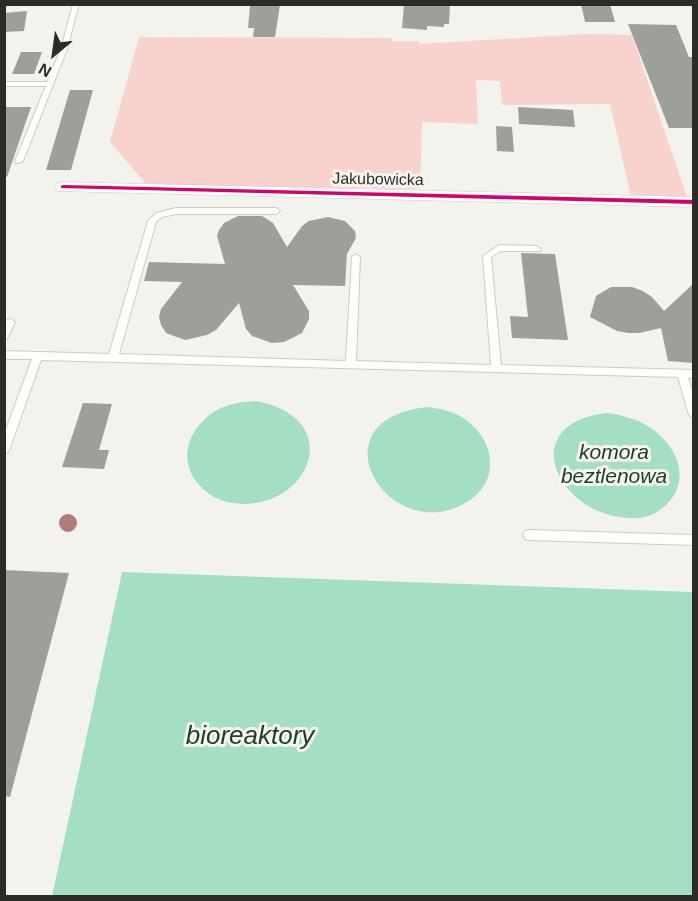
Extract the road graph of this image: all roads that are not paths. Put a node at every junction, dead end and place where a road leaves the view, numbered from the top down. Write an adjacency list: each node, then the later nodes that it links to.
1 (76, 4): 3 (lane)
2 (4, 84): 3 (lane)
3 (50, 84): 4 (lane)
4 (19, 161)
5 (63, 187): 6 (street, Jakubowicka)
6 (693, 202)
7 (276, 212): 14 (lane)
8 (537, 249): 16 (lane)
9 (356, 257): 15 (lane)
10 (10, 322): 11 (lane)
11 (4, 336)
12 (4, 355): 13 (lane)
13 (38, 356): 14 (lane); 20 (lane)
14 (113, 358): 15 (lane)
15 (351, 364): 16 (lane)
16 (496, 368): 17 (lane)
17 (682, 373): 18 (lane); 19 (lane)
18 (693, 374)
19 (693, 415)
20 (4, 451)
21 (529, 535): 22 (lane)
22 (693, 540)

